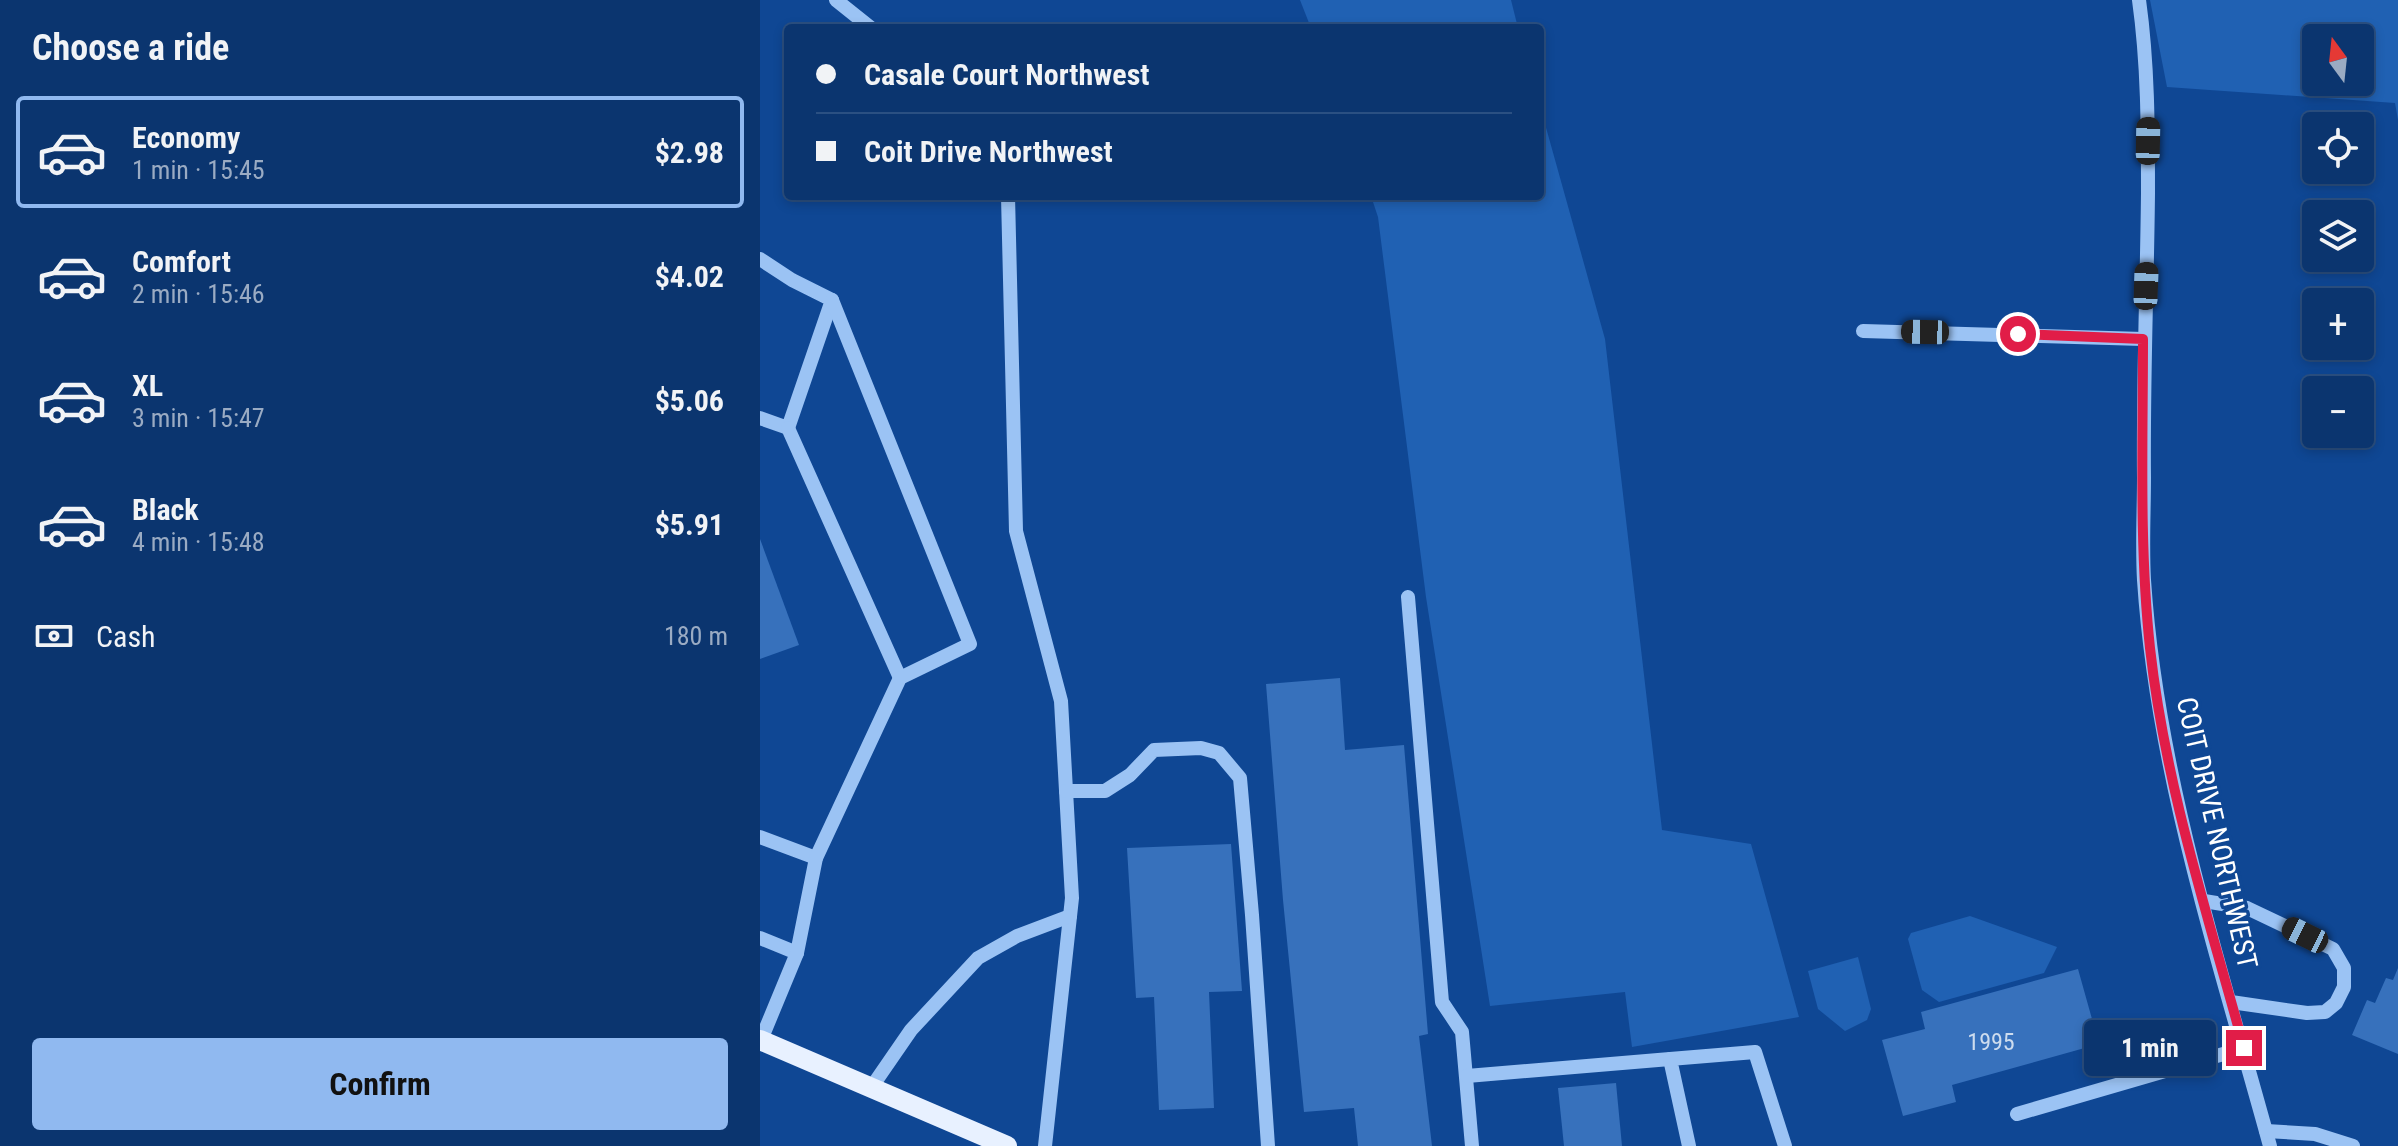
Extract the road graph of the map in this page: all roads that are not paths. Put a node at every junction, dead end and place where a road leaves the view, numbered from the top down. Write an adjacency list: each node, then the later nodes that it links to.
1 (836, 0): 3 (street)
2 (2139, 0): 8 (street, COIT DRIVE NORTHWEST)
3 (866, 24)
4 (1008, 200): 13 (street)
5 (760, 259): 6 (street)
6 (832, 300): 10 (street); 12 (street)
7 (1863, 331): 8 (street)
8 (2143, 339): 16 (street, COIT DRIVE NORTHWEST)
9 (760, 418): 10 (street)
10 (788, 428): 12 (street)
11 (1408, 597): 24 (street)
12 (900, 678): 15 (street)
13 (1066, 791): 17 (street); 30 (street)
14 (760, 837): 15 (street)
15 (816, 858): 19 (street)
16 (2204, 901): 20 (street, COIT DRIVE NORTHWEST); 20 (street)
17 (1070, 916): 25 (street); 29 (street)
18 (760, 938): 19 (street)
19 (797, 953): 21 (street)
20 (2231, 1002): 22 (street, COIT DRIVE NORTHWEST)
21 (760, 1040): 25 (main road)
22 (2244, 1048): 26 (street); 27 (street, COIT DRIVE NORTHWEST)
23 (1670, 1059): 24 (street); 32 (street); 33 (street)
24 (1467, 1076): 31 (street)
25 (871, 1088): 28 (main road)
26 (2017, 1114)
27 (2266, 1131): 34 (street, COIT DRIVE NORTHWEST); 35 (street)
28 (1007, 1146)
29 (1045, 1146)
30 (1268, 1146)
31 (1472, 1146)
32 (1689, 1146)
33 (1785, 1146)
34 (2270, 1146)
35 (2353, 1146)

